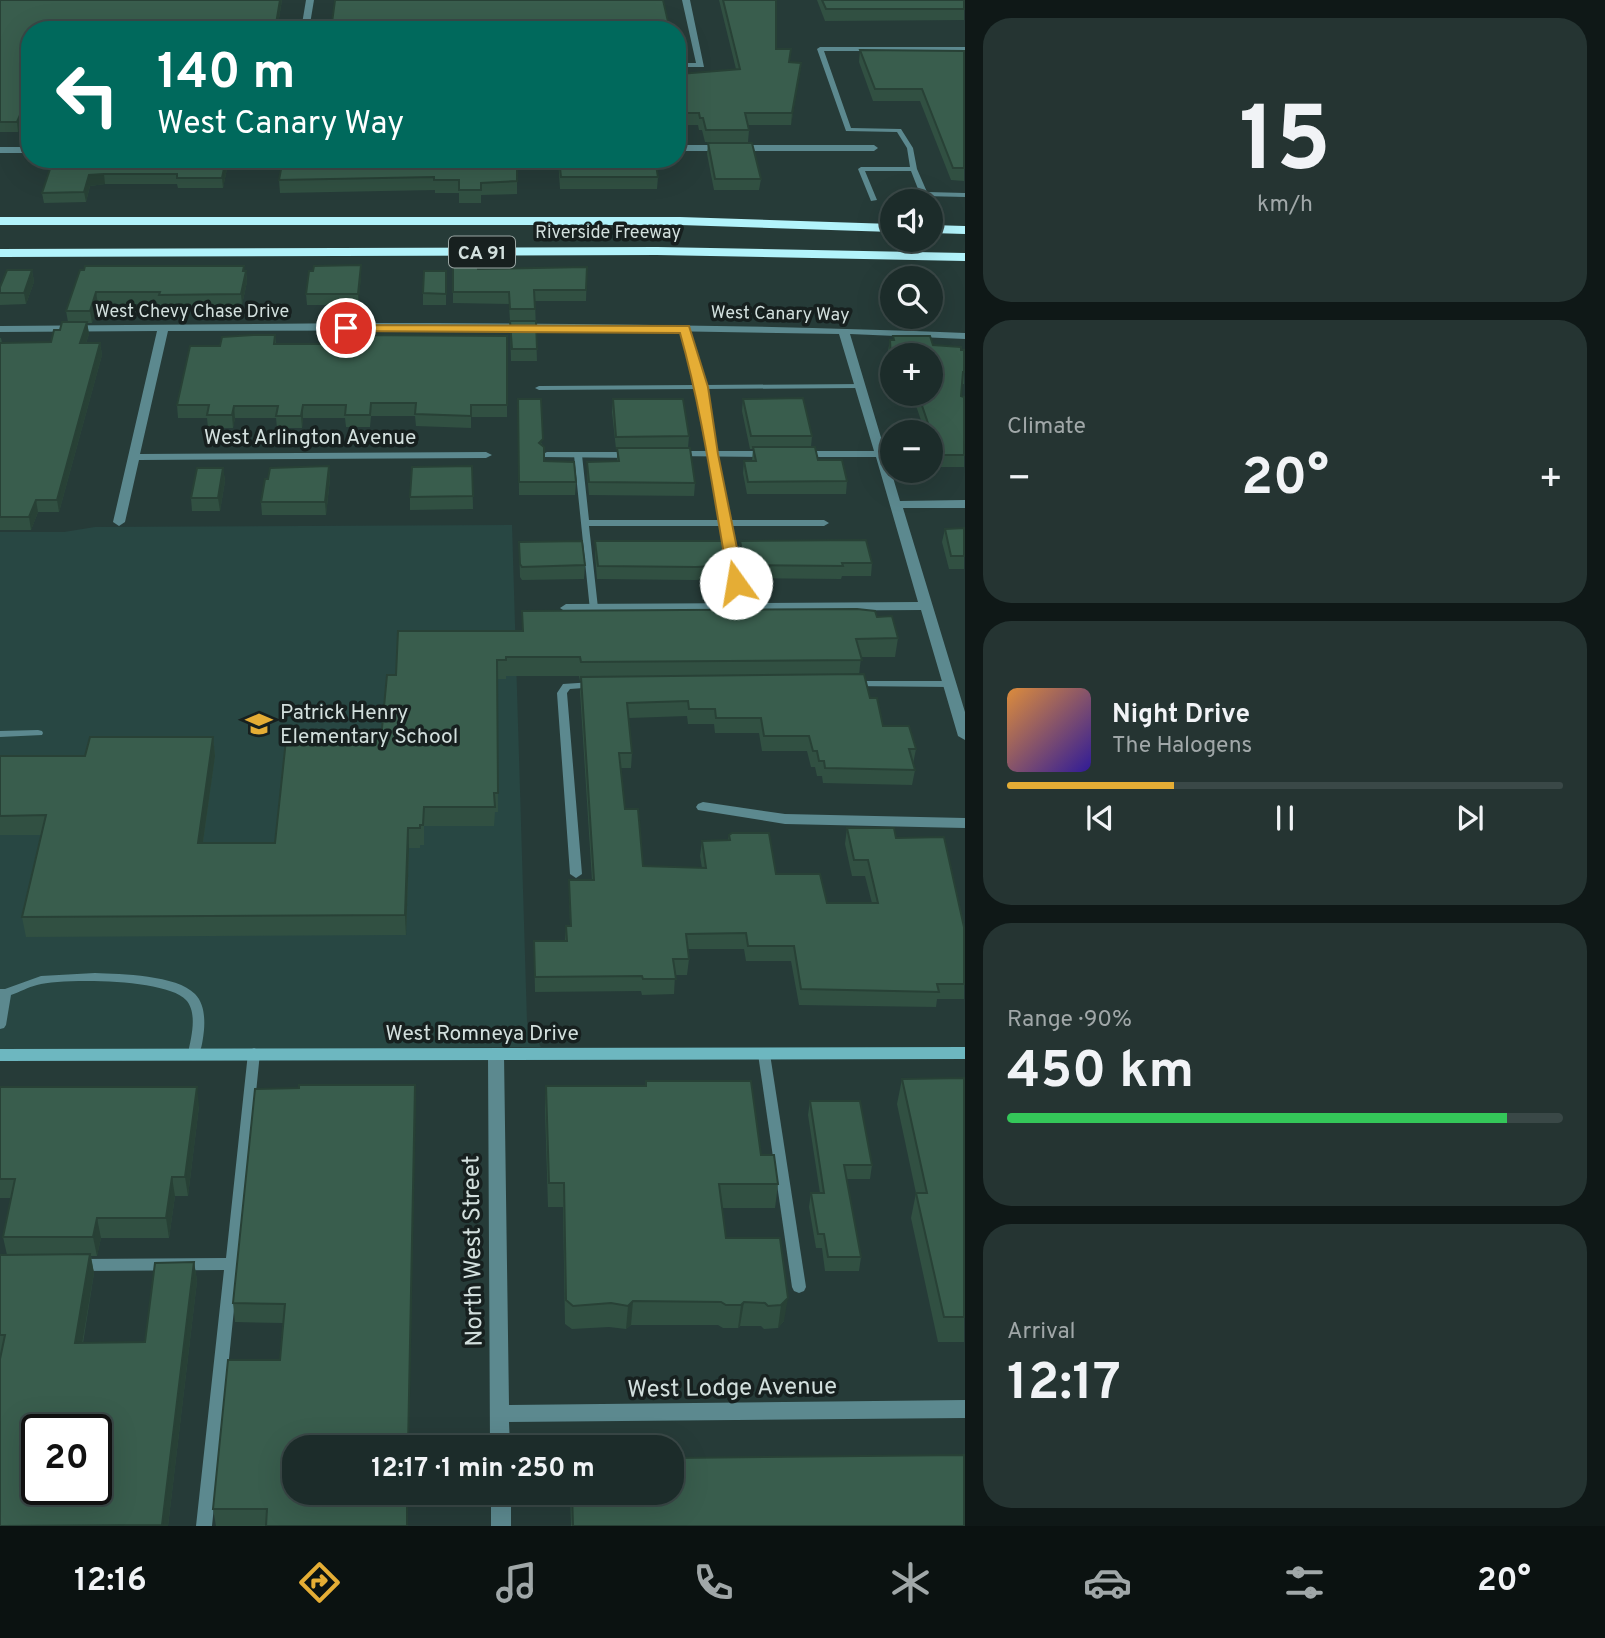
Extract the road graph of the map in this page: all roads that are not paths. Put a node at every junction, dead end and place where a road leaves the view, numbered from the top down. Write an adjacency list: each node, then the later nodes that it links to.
1 (310, 0): 3 (street)
2 (686, 0): 5 (street)
3 (306, 21)
4 (964, 49): 10 (lane)
5 (686, 65)
6 (686, 148): 7 (street)
7 (874, 148)
8 (0, 150): 9 (street)
9 (21, 150)
10 (914, 169): 11 (lane); 12 (lane)
11 (964, 195)
12 (873, 200)
13 (0, 221): 14 (highway, Riverside Freeway / CA 91)
14 (880, 228)
15 (943, 229): 16 (highway)
16 (964, 230)
17 (0, 253): 18 (highway, Riverside Freeway / CA 91)
18 (964, 257)
19 (511, 328): 21 (street, West Chevy Chase Drive); 22 (street, West Canary Way)
20 (0, 329): 21 (street, West Chevy Chase Drive)
21 (163, 329): 35 (street)
22 (685, 329): 23 (street, West Canary Way); 26 (lane)
23 (843, 330): 24 (street, West Canary Way); 25 (street)
24 (964, 336)
25 (859, 386): 26 (lane); 31 (street)
26 (702, 387): 27 (lane); 30 (lane)
27 (539, 388)
28 (645, 454): 34 (street)
29 (658, 454): 30 (street)
30 (712, 454): 31 (street); 40 (lane)
31 (879, 454): 37 (street)
32 (486, 455): 35 (street, West Arlington Avenue)
33 (547, 455): 34 (street)
34 (578, 455): 39 (lane)
35 (134, 457): 38 (street)
36 (964, 504): 37 (street)
37 (895, 505): 42 (street)
38 (119, 522)
39 (586, 523): 40 (lane); 45 (lane)
40 (724, 523): 41 (lane); 43 (lane)
41 (824, 523)
42 (925, 606): 43 (street); 47 (street)
43 (742, 607): 45 (street)
44 (566, 608): 45 (street)
45 (593, 608)
46 (838, 684): 47 (lane)
47 (949, 684): 51 (street)
48 (601, 685): 54 (lane)
49 (38, 733): 50 (lane)
50 (0, 734)
51 (964, 736)
52 (703, 807): 53 (street)
53 (964, 823)
54 (576, 874)
55 (3, 993): 56 (lane); 59 (lane)
56 (0, 1025)
57 (254, 1053): 59 (street, West Romneya Drive); 62 (street, West Romneya Drive); 63 (lane)
58 (964, 1053): 60 (street, West Romneya Drive)
59 (194, 1054): 61 (street, West Romneya Drive)
60 (764, 1054): 62 (street, West Romneya Drive); 65 (lane)
61 (0, 1055)
62 (496, 1055): 67 (street, North West Street)
63 (231, 1264): 64 (lane); 70 (lane)
64 (68, 1265)
65 (799, 1287)
66 (964, 1409): 67 (street, West Lodge Avenue)
67 (500, 1414): 68 (street, North West Street)
68 (500, 1435)
69 (501, 1505): 71 (street)
70 (204, 1526)
71 (501, 1526)

